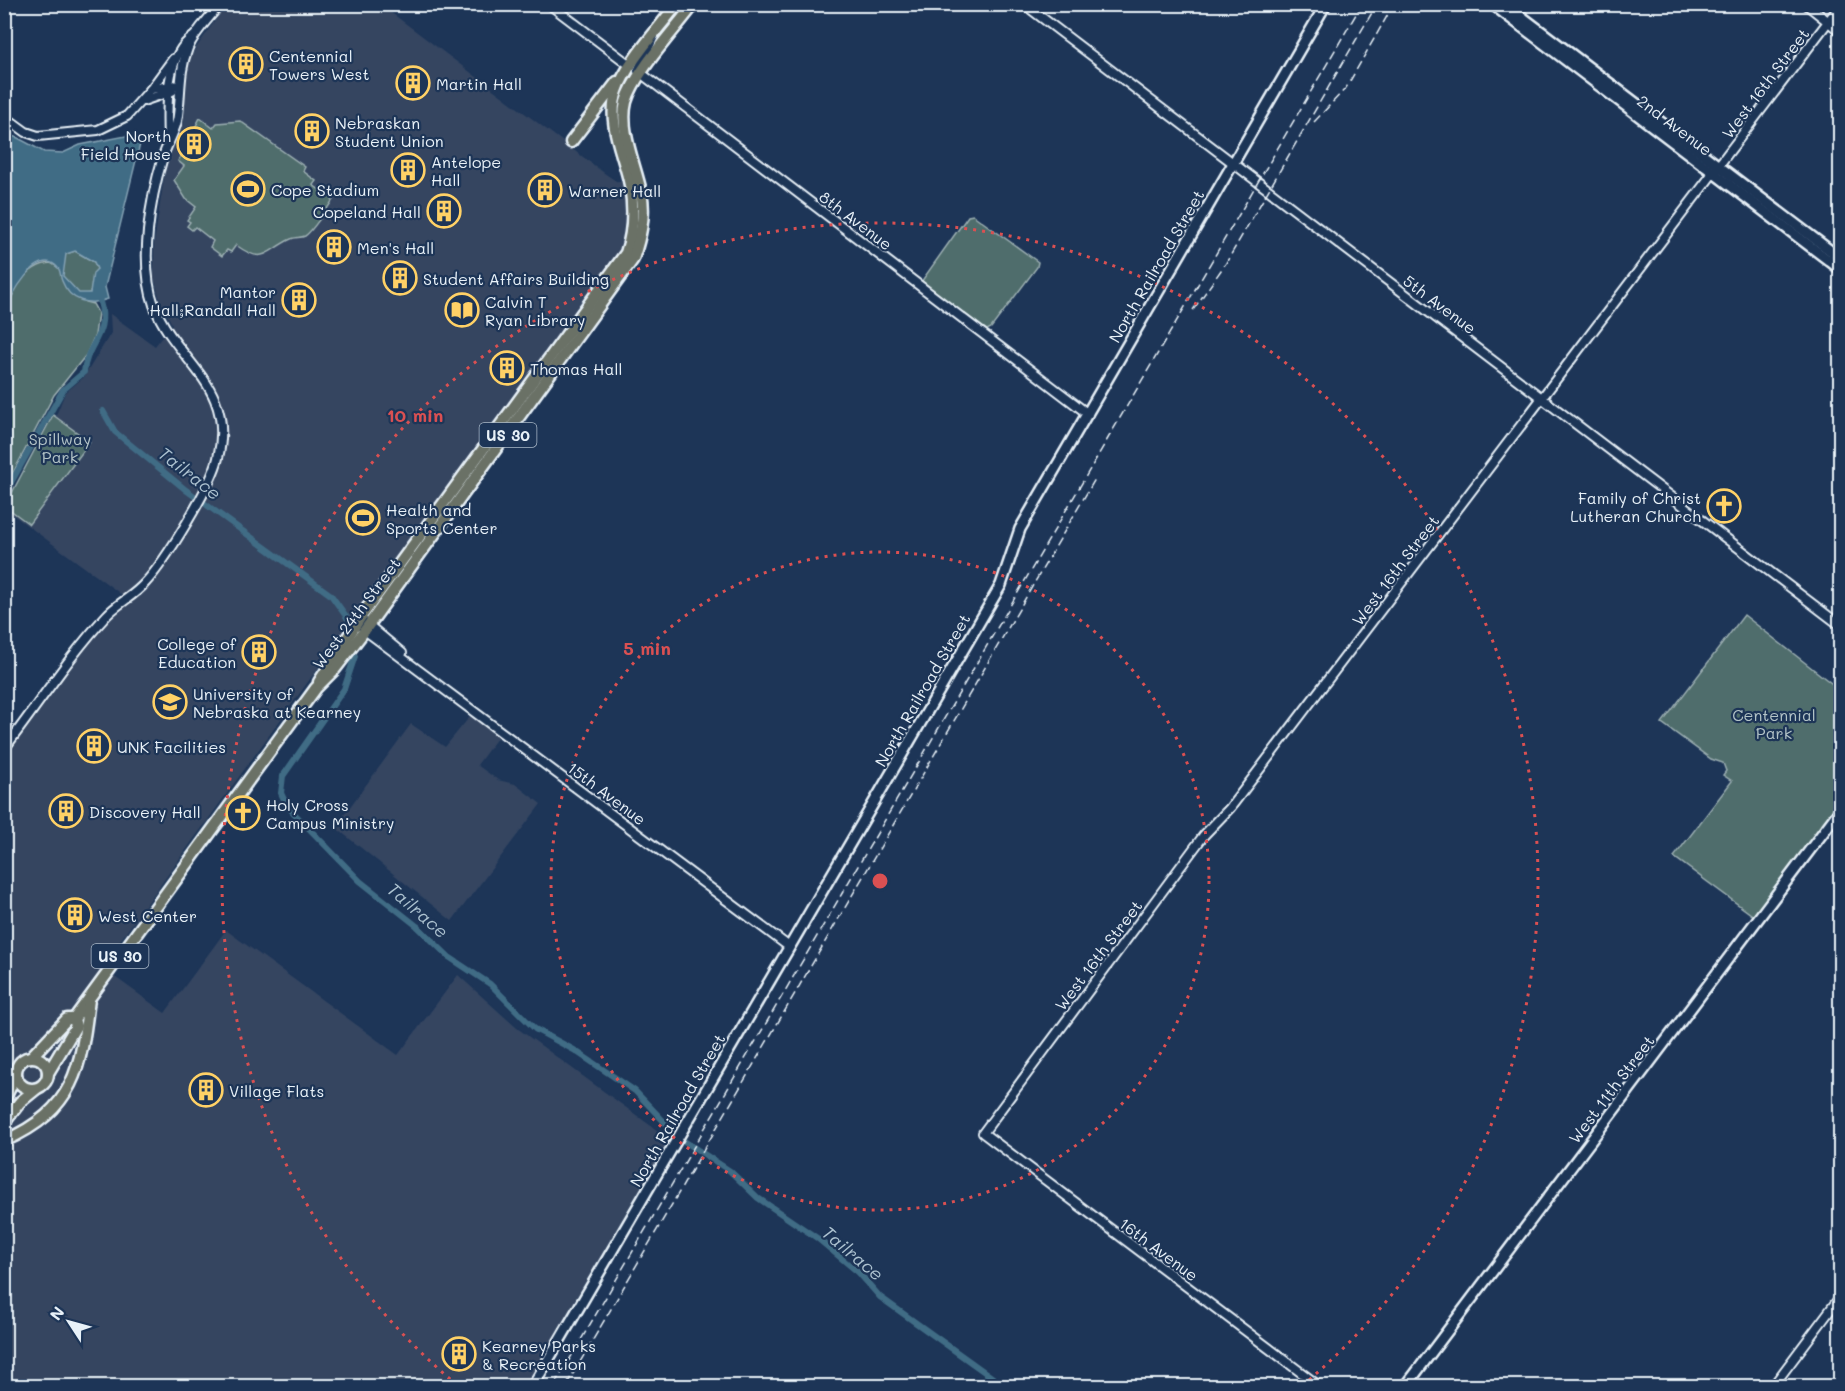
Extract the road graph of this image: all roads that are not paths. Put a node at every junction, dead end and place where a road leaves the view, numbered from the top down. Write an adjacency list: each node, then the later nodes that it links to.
1 (220, 4): 15 (street)
2 (549, 4): 17 (street)
3 (677, 4): 14 (main road, US 30)
4 (694, 4): 18 (main road, US 30)
5 (1024, 4): 27 (street, 5th Avenue)
6 (1326, 4): 27 (main road, North Railroad Street)
7 (1492, 4): 13 (main road, 2nd Avenue)
8 (1505, 4): 13 (main road, 2nd Avenue)
9 (1806, 4): 11 (street)
10 (1840, 6): 11 (street, West 16th Street)
11 (1828, 22): 12 (street); 28 (street, West 16th Street)
12 (1840, 31)
13 (1537, 33): 28 (main road, 2nd Avenue)
14 (654, 36): 17 (main road, US 30); 18 (street)
15 (193, 37): 16 (street); 20 (street)
16 (176, 56): 19 (street); 21 (street)
17 (628, 69): 25 (main road); 26 (main road, US 30)
18 (641, 74): 26 (main road, US 30); 32 (street, 8th Avenue)
19 (170, 88): 20 (street); 21 (street); 22 (street); 24 (street)
20 (179, 88): 24 (street)
21 (151, 89): 22 (street)
22 (143, 101): 23 (street)
23 (4, 116)
24 (168, 141): 35 (street)
25 (572, 142)
26 (627, 161): 33 (main road, West 24th Street / US 30); 33 (main road, West 24th Street / US 30)
27 (1233, 164): 31 (street, 5th Avenue); 32 (main road, North Railroad Street)
28 (1716, 169): 29 (main road, 2nd Avenue); 30 (main road, 2nd Avenue); 31 (street, West 16th Street)
29 (1840, 258)
30 (1840, 269)
31 (1542, 398): 34 (street, 5th Avenue); 46 (street, West 16th Street)
32 (1088, 414): 37 (main road, North Railroad Street)
33 (362, 624): 37 (street, 15th Avenue); 38 (main road, West 24th Street / US 30)
34 (1840, 625)
35 (4, 748)
36 (1840, 810): 51 (main road, West 11th Street)
37 (788, 945): 49 (main road, North Railroad Street)
38 (89, 999): 39 (main road, West 24th Street / US 30); 47 (main road)
39 (74, 1019): 40 (main road, West 24th Street / US 30); 41 (main road, West 24th Street / US 30)
40 (31, 1058): 41 (main road); 42 (main road, US 30)
41 (48, 1073): 43 (main road, US 30)
42 (16, 1075): 43 (main road); 44 (main road, US 30)
43 (36, 1089): 45 (main road, US 30)
44 (4, 1100)
45 (4, 1123)
46 (982, 1134): 50 (street, 16th Avenue)
47 (4, 1141)
48 (1840, 1298): 52 (street)
49 (533, 1386)
50 (1319, 1386)
51 (1406, 1386)
52 (1773, 1386)

